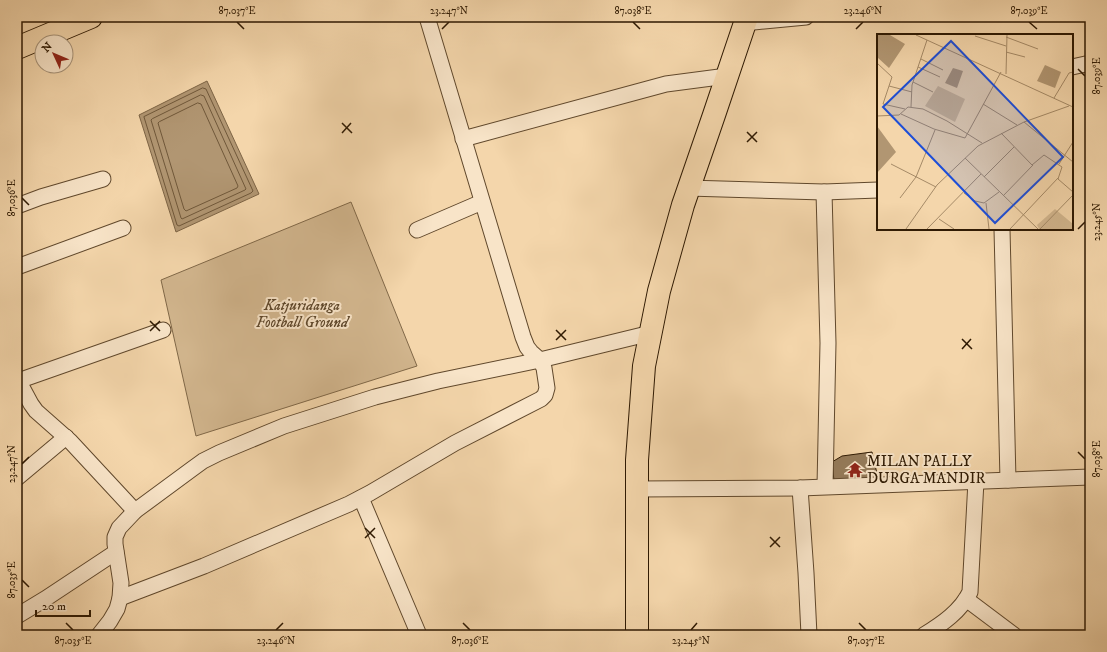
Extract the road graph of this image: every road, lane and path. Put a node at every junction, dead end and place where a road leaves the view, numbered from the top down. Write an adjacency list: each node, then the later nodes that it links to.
1 (91, 17): 5 (main road)
2 (427, 17): 9 (street)
3 (806, 17): 4 (street)
4 (745, 20): 8 (main road)
5 (17, 48)
6 (1090, 63): 7 (street)
7 (1073, 67)
8 (727, 76): 9 (street); 11 (main road)
9 (463, 139): 14 (street)
10 (103, 179): 15 (street)
11 (688, 188): 13 (street); 21 (main road)
12 (877, 190): 13 (street)
13 (824, 192): 29 (street)
14 (482, 202): 17 (street); 22 (street)
15 (17, 206)
16 (123, 228): 19 (street)
17 (417, 230)
18 (1002, 230): 27 (street)
19 (17, 266)
20 (163, 330): 23 (street)
21 (650, 333): 22 (street); 31 (main road)
22 (540, 360): 32 (street); 33 (street)
23 (18, 380): 24 (street)
24 (66, 437): 26 (street); 33 (street)
25 (1090, 477): 27 (street)
26 (17, 478)
27 (1008, 480): 28 (street)
28 (976, 481): 29 (street); 36 (street)
29 (825, 486): 30 (street)
30 (800, 488): 31 (street); 41 (street)
31 (637, 489): 40 (main road)
32 (361, 498): 35 (street); 39 (street)
33 (135, 511): 34 (street)
34 (116, 552): 35 (street); 37 (street)
35 (120, 598): 38 (street)
36 (966, 599): 42 (street); 43 (street)
37 (17, 616)
38 (99, 635)
39 (419, 635)
40 (637, 635)
41 (809, 635)
42 (924, 635)
43 (1014, 635)

